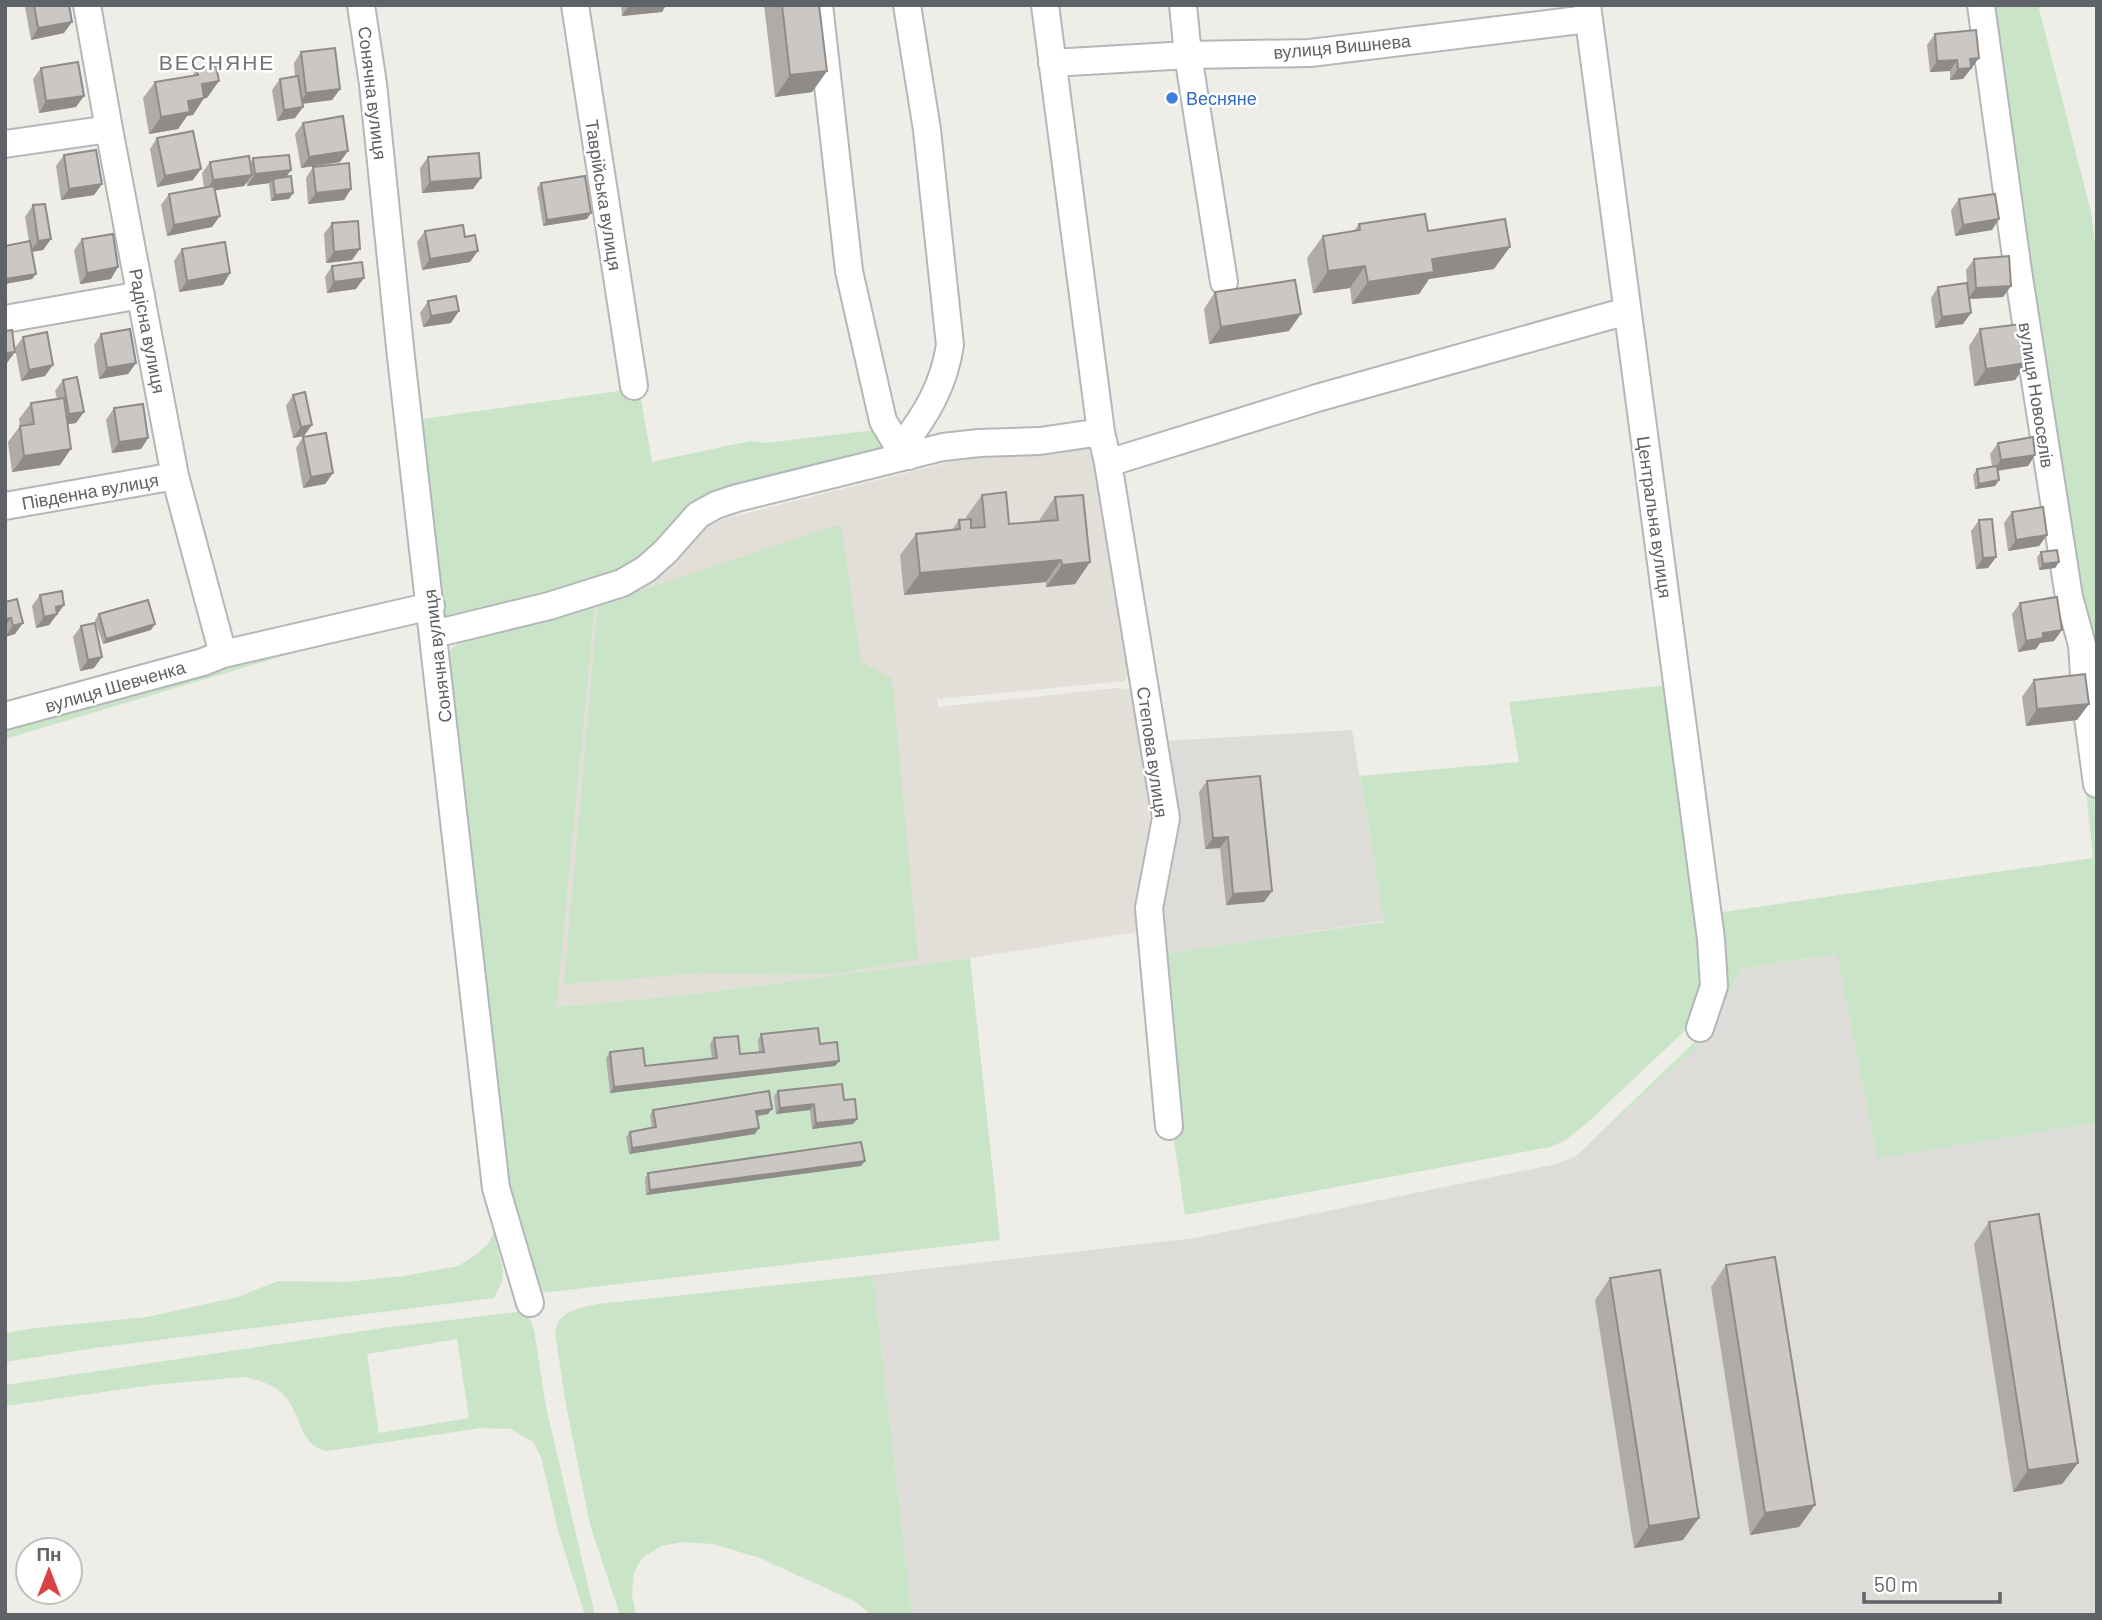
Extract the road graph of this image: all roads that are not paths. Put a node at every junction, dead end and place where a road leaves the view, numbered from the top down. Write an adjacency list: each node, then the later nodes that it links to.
1 (87, 5): 12 (street, Радісна вулиця)
2 (361, 5): 26 (street, Сонячна вулиця)
3 (575, 5): 18 (street, Таврійська вулиця)
4 (819, 5): 19 (street)
5 (907, 5): 21 (street)
6 (1045, 5): 11 (street, Степова вулиця)
7 (1182, 5): 10 (street)
8 (1981, 5): 30 (street, вулиця Новоселів)
9 (1587, 12): 10 (street, вулиця Вишнева); 16 (street, Центральна вулиця)
10 (1188, 55): 11 (street, вулиця Вишнева); 14 (street)
11 (1052, 63): 20 (street, Степова вулиця)
12 (109, 129): 13 (street); 15 (street, Радісна вулиця)
13 (5, 144)
14 (1224, 282)
15 (141, 295): 17 (street); 24 (street, Радісна вулиця)
16 (1627, 311): 22 (street); 31 (street, Центральна вулиця)
17 (5, 318)
18 (634, 386)
19 (883, 421): 21 (street); 23 (street)
20 (1101, 432): 21 (street); 22 (street, Степова вулиця)
21 (904, 452): 23 (street)
22 (1108, 463): 32 (street, Степова вулиця)
23 (861, 466): 27 (street)
24 (175, 476): 25 (street, Південна вулиця); 28 (street, Радісна вулиця)
25 (5, 506)
26 (431, 606): 27 (street, Сонячна вулиця); 28 (street, вулиця Шевченка)
27 (434, 634): 33 (street, Сонячна вулиця)
28 (223, 654): 29 (street, вулиця Шевченка)
29 (5, 716)
30 (2097, 783)
31 (1700, 1028)
32 (1169, 1126)
33 (530, 1303)

